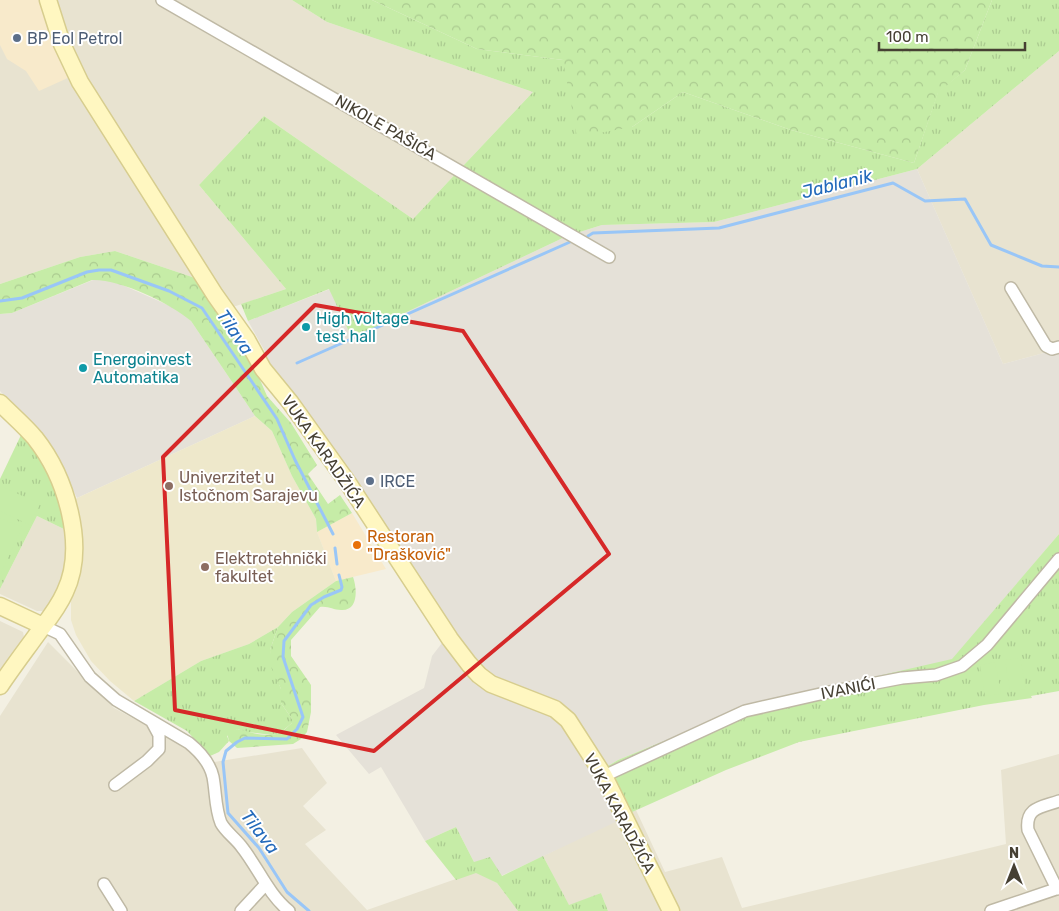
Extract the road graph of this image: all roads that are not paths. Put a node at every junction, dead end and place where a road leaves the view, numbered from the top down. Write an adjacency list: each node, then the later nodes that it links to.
1 (48, 0): 12 (street, VUKA KARADŽIĆA)
2 (162, 0): 3 (street, NIKOLE PAŠIĆA)
3 (610, 257)
4 (1011, 288): 5 (street)
5 (1059, 347)
6 (0, 403): 9 (street)
7 (1059, 559): 12 (street, IVANIĆI)
8 (0, 606): 9 (street)
9 (43, 626): 10 (street); 11 (street)
10 (0, 686)
11 (152, 722): 13 (street); 16 (street)
12 (604, 776): 21 (street, VUKA KARADŽIĆA)
13 (115, 784)
14 (1059, 801): 17 (street)
15 (104, 884): 18 (street)
16 (266, 884): 19 (street); 20 (street)
17 (1058, 888): 22 (street)
18 (121, 911)
19 (241, 911)
20 (289, 911)
21 (671, 911)
22 (991, 911)

